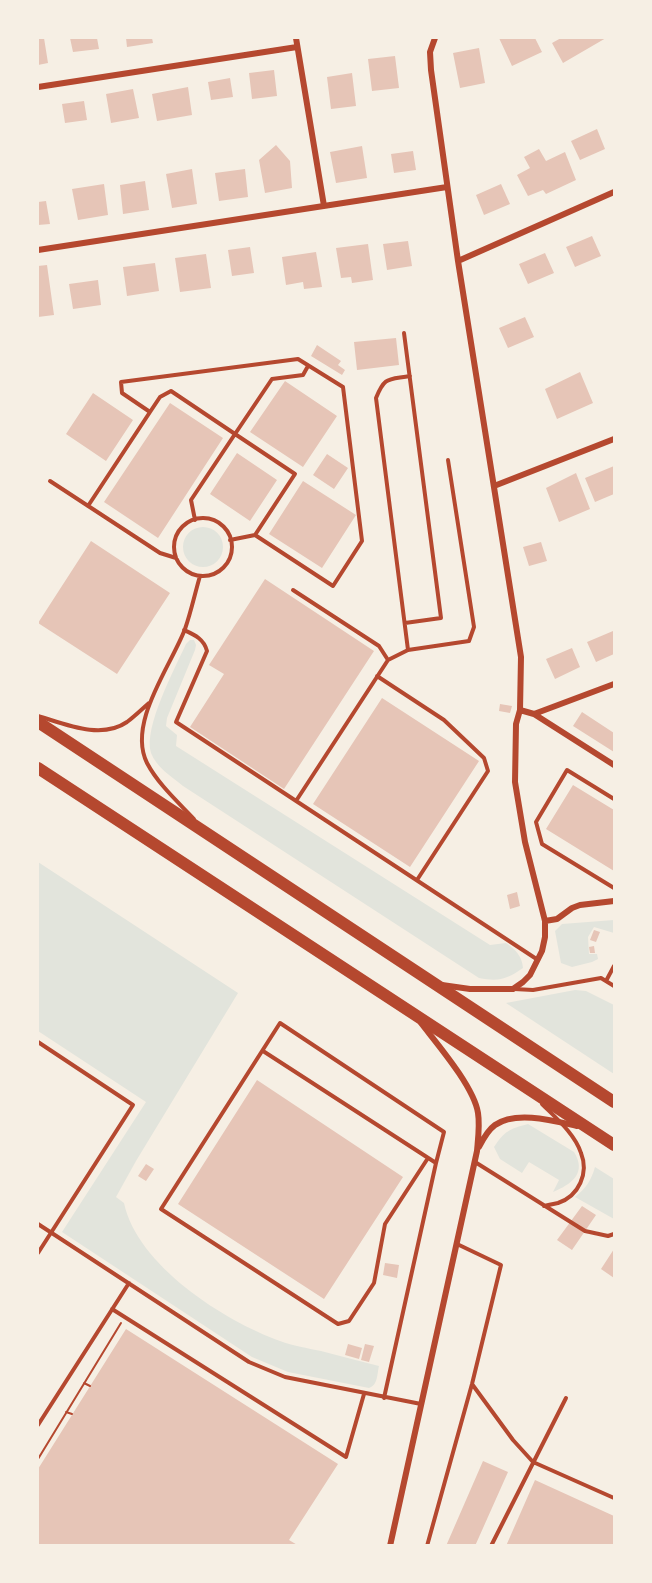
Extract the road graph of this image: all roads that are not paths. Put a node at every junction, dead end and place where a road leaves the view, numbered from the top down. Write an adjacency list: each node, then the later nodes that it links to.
1 (296, 38): 3 (street)
2 (435, 38): 5 (street)
3 (297, 47): 4 (street); 7 (street)
4 (38, 87)
5 (447, 188): 7 (street); 9 (street)
6 (615, 192): 9 (street)
7 (324, 206): 8 (street)
8 (38, 250)
9 (458, 261): 18 (street)
10 (404, 333): 12 (lane)
11 (308, 366): 13 (lane); 14 (lane); 21 (lane)
12 (410, 376): 26 (lane); 26 (lane)
13 (150, 412): 14 (lane); 19 (lane)
14 (235, 434): 20 (lane); 21 (lane)
15 (615, 440): 18 (street)
16 (448, 460): 28 (lane)
17 (50, 481): 19 (lane)
18 (494, 486): 33 (street)
19 (88, 506): 23 (lane)
20 (195, 520): 22 (lane); 23 (lane)
21 (255, 535): 22 (lane)
22 (230, 540): 24 (lane)
23 (176, 558): 24 (lane)
24 (200, 576): 27 (lane)
25 (293, 590): 29 (lane)
26 (405, 623): 28 (lane)
27 (184, 630): 32 (lane); 40 (lane)
28 (408, 651): 29 (lane)
29 (388, 660): 30 (lane)
30 (378, 676): 40 (lane); 42 (lane)
31 (615, 684): 34 (street)
32 (149, 703): 35 (lane); 41 (lane)
33 (520, 710): 34 (street); 45 (street)
34 (534, 714): 37 (street)
35 (38, 716)
36 (38, 722): 41 (highway)
37 (615, 765)
38 (38, 768): 52 (highway)
39 (615, 799): 43 (lane)
40 (296, 801): 42 (lane)
41 (207, 833): 49 (highway)
42 (417, 880): 46 (lane)
43 (615, 888)
44 (615, 901): 45 (street)
45 (545, 921): 46 (street)
46 (538, 960): 51 (street)
47 (615, 966): 48 (lane)
48 (606, 981): 50 (lane); 51 (lane)
49 (434, 983): 51 (street); 56 (highway)
50 (615, 986)
51 (513, 989)
52 (416, 1015): 55 (highway); 60 (street)
53 (38, 1042): 67 (lane)
54 (263, 1051): 62 (lane); 62 (lane); 63 (lane)
55 (525, 1086): 57 (lane); 58 (highway)
56 (615, 1102)
57 (559, 1122): 58 (street); 60 (street); 65 (lane)
58 (595, 1132): 59 (highway); 61 (lane)
59 (615, 1145)
60 (477, 1150): 64 (street)
61 (615, 1152)
62 (428, 1158): 63 (lane)
63 (436, 1162): 75 (lane)
64 (475, 1162): 65 (lane); 69 (street)
65 (544, 1206): 68 (lane)
66 (38, 1224): 67 (lane)
67 (51, 1232): 70 (lane); 71 (lane)
68 (615, 1234)
69 (457, 1244): 73 (lane); 77 (street)
70 (38, 1253)
71 (129, 1284): 72 (lane); 74 (lane)
72 (112, 1309): 74 (lane); 78 (lane)
73 (472, 1384): 79 (lane); 82 (lane)
74 (364, 1394): 75 (lane)
75 (384, 1398): 77 (lane)
76 (566, 1398): 79 (lane)
77 (421, 1404): 81 (street)
78 (38, 1425)
79 (533, 1462): 80 (lane); 83 (lane)
80 (615, 1498)
81 (390, 1545)
82 (426, 1545)
83 (491, 1545)

